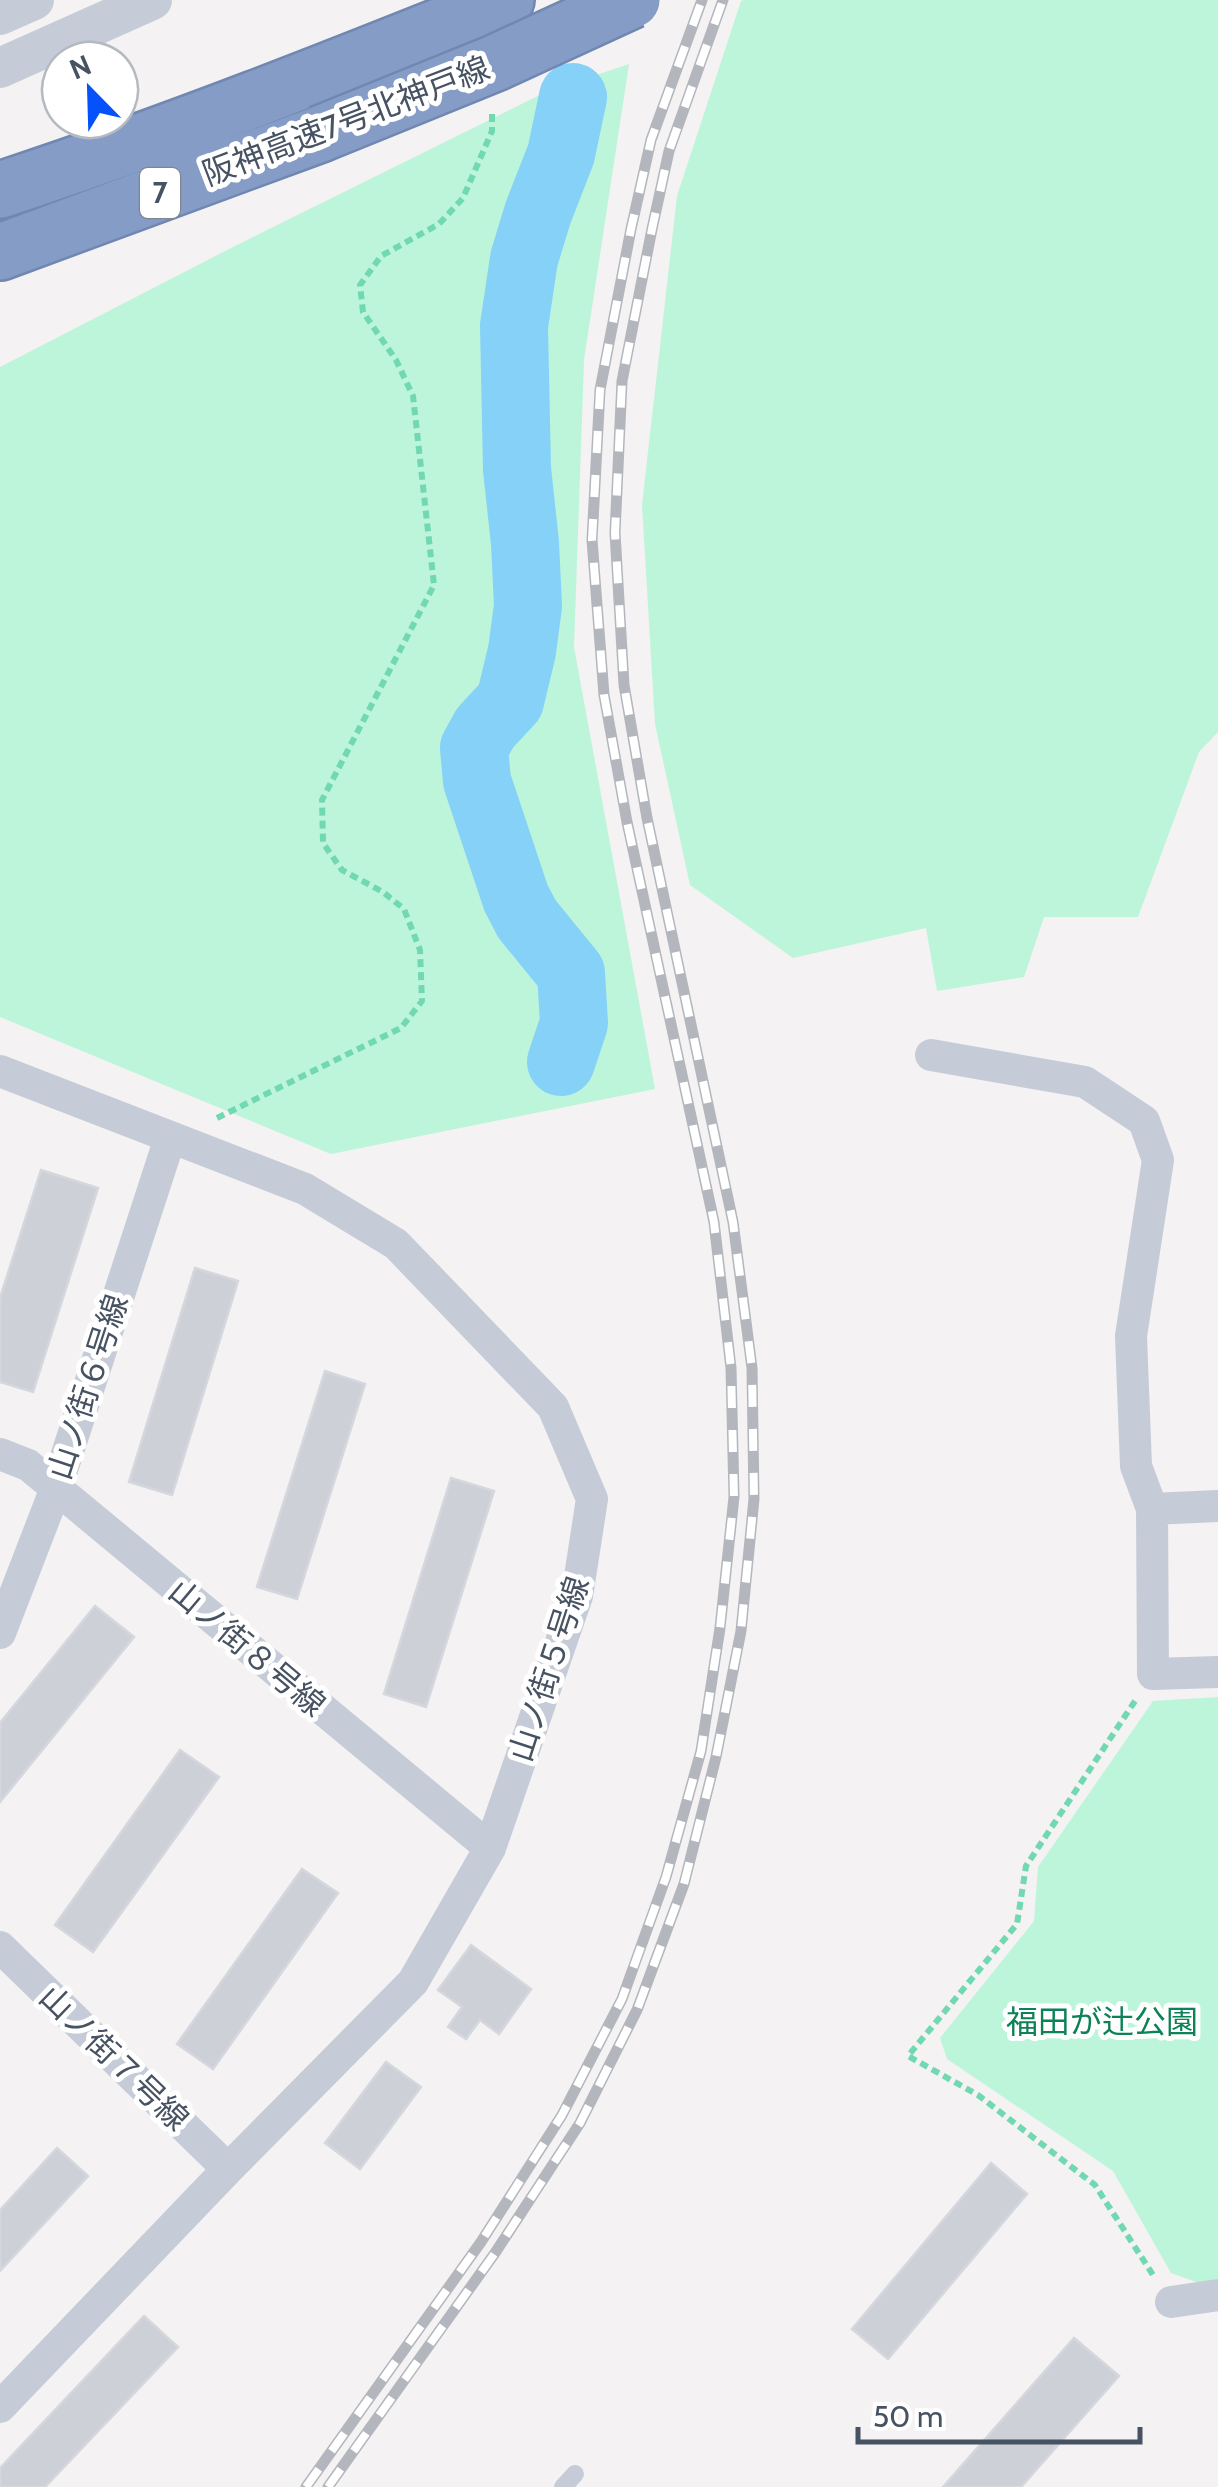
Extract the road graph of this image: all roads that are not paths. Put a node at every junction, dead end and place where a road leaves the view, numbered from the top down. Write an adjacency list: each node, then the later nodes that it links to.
1 (34, 0): 5 (street)
2 (152, 0): 6 (street)
3 (506, 0): 7 (highway, 阪神高速7号北神戸線 / 7)
4 (632, 0): 8 (highway, 阪神高速7号北神戸線 / 7, bridge)
5 (0, 15)
6 (0, 68)
7 (0, 190)
8 (0, 252)
9 (932, 1055): 15 (street)
10 (0, 1071): 11 (street, 山ノ街５号線)
11 (170, 1138): 13 (street, 山ノ街６号線); 18 (street, 山ノ街５号線)
12 (0, 1454): 13 (street, 山ノ街８号線)
13 (56, 1488): 16 (street, 山ノ街６号線); 18 (street, 山ノ街８号線)
14 (1218, 1506): 15 (street)
15 (1152, 1509): 17 (street)
16 (0, 1633)
17 (1218, 1672)
18 (490, 1848): 20 (street, 山ノ街５号線)
19 (0, 1947): 20 (street, 山ノ街７号線)
20 (228, 2169): 23 (street, 山ノ街５号線)
21 (1218, 2295): 22 (street)
22 (1171, 2302)
23 (0, 2408)

